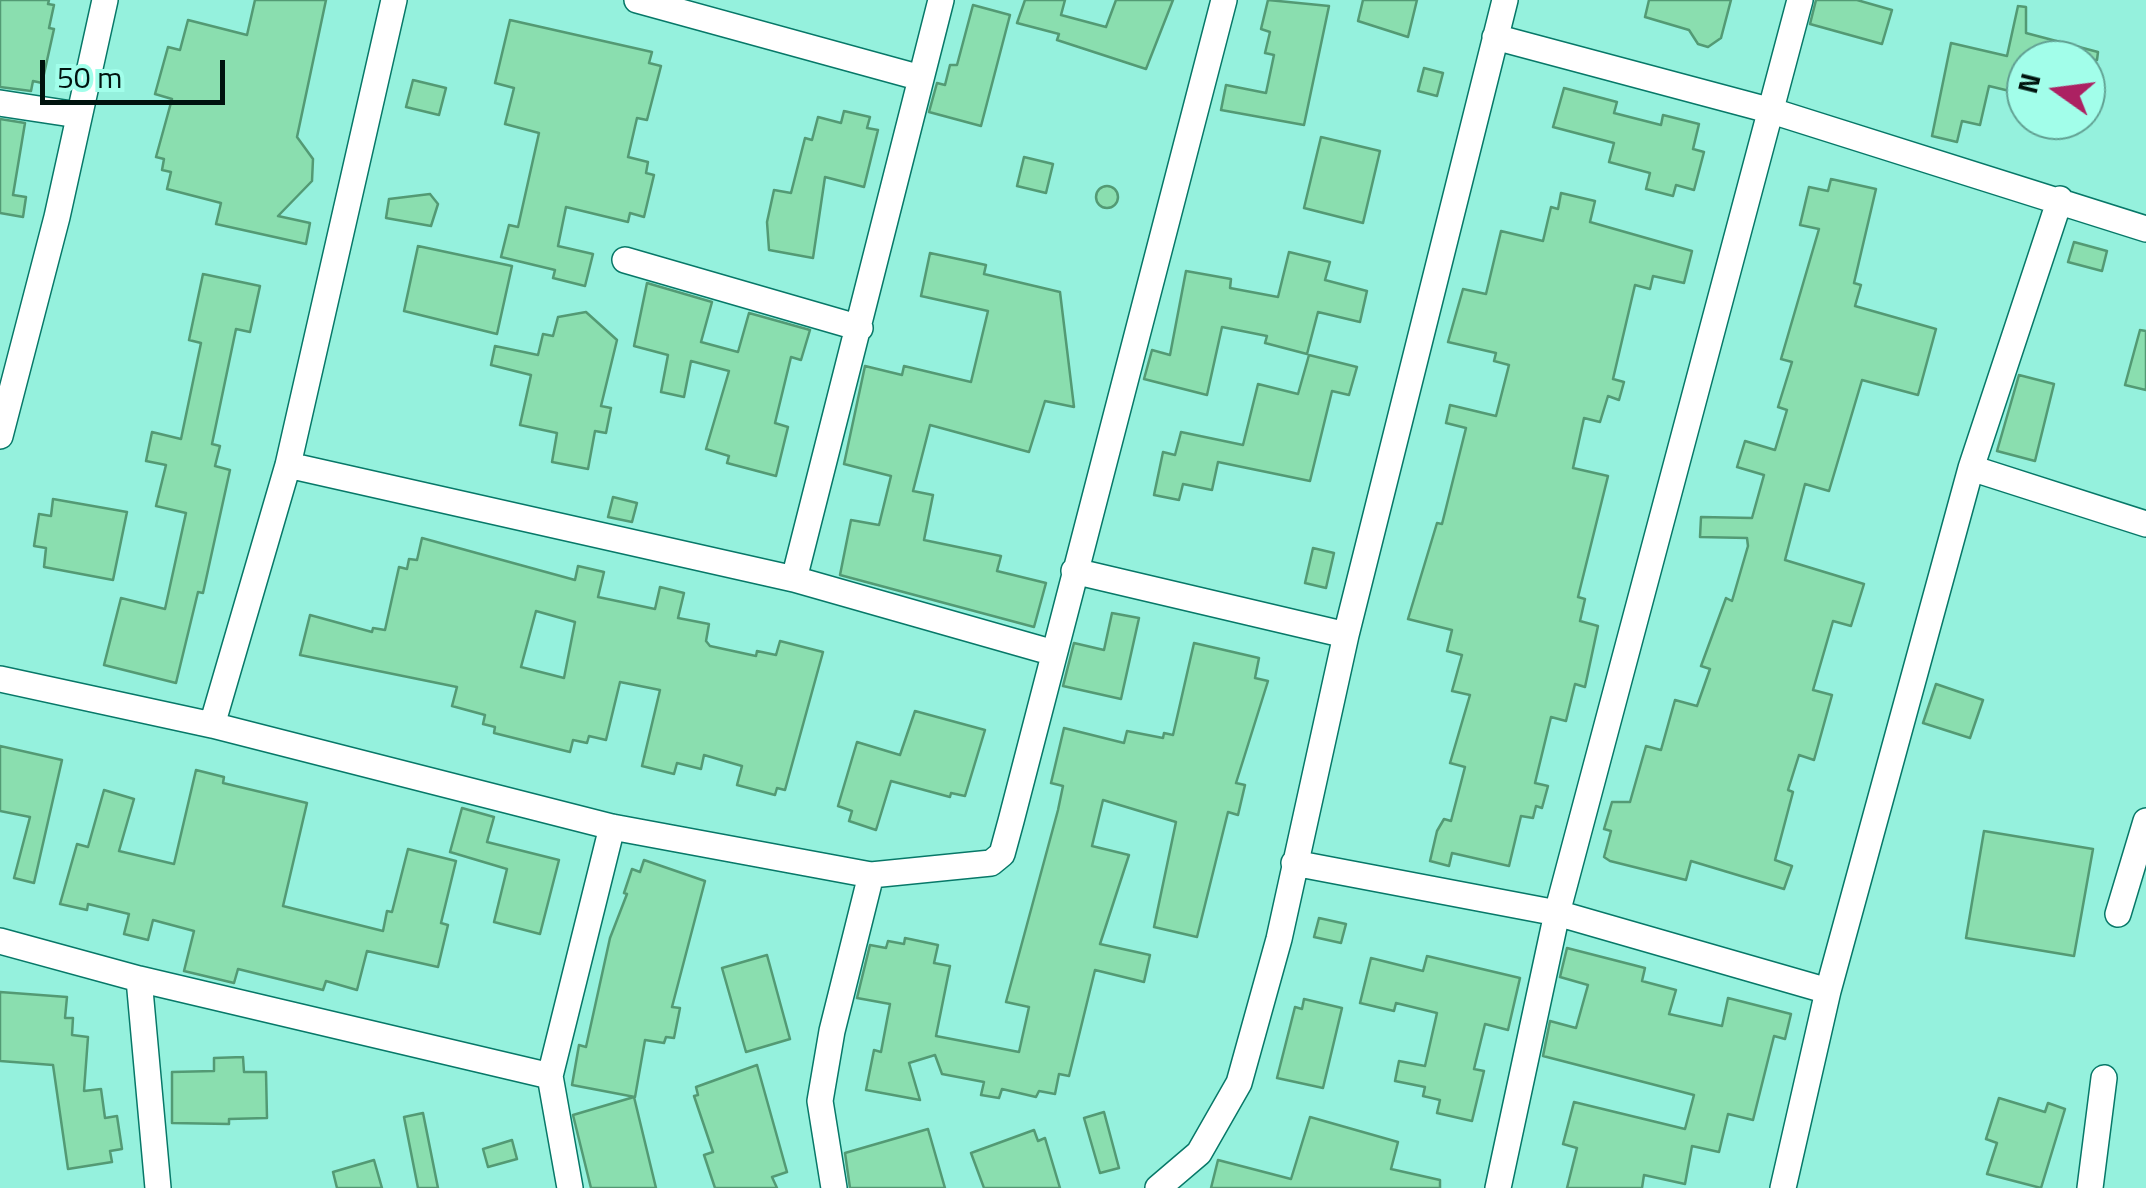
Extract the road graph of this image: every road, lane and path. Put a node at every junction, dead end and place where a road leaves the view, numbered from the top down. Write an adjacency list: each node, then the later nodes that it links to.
1 (105, 0): 12 (street)
2 (394, 0): 19 (street)
3 (637, 0): 9 (street)
4 (941, 0): 9 (street)
5 (1224, 0): 22 (street)
6 (1505, 0): 8 (street)
7 (1800, 0): 11 (street)
8 (1495, 37): 11 (street); 24 (street)
9 (921, 78): 16 (street)
10 (0, 104): 12 (street)
11 (1772, 110): 13 (street); 32 (street)
12 (78, 115): 17 (street)
13 (2060, 199): 14 (street); 20 (street)
14 (2146, 229)
15 (625, 260): 16 (street)
16 (860, 328): 23 (street)
17 (11, 342): 18 (street)
18 (0, 436)
19 (288, 465): 23 (street); 27 (street)
20 (1971, 468): 21 (street); 36 (street)
21 (2146, 524)
22 (1074, 570): 24 (street); 25 (street)
23 (794, 580): 25 (street)
24 (1346, 635): 30 (street)
25 (1054, 654): 31 (street)
26 (0, 679): 27 (street)
27 (212, 726): 29 (street)
28 (2146, 821): 33 (street)
29 (612, 827): 31 (street); 37 (street)
30 (1294, 863): 32 (street); 42 (street)
31 (871, 874): 41 (street)
32 (1558, 913): 36 (street); 43 (street)
33 (2118, 914)
34 (0, 941): 35 (street)
35 (140, 979): 37 (street); 39 (street)
36 (1828, 992): 44 (street)
37 (550, 1076): 40 (street)
38 (2104, 1078): 45 (street)
39 (158, 1188)
40 (570, 1188)
41 (834, 1188)
42 (1158, 1188)
43 (1498, 1188)
44 (1783, 1188)
45 (2090, 1188)

